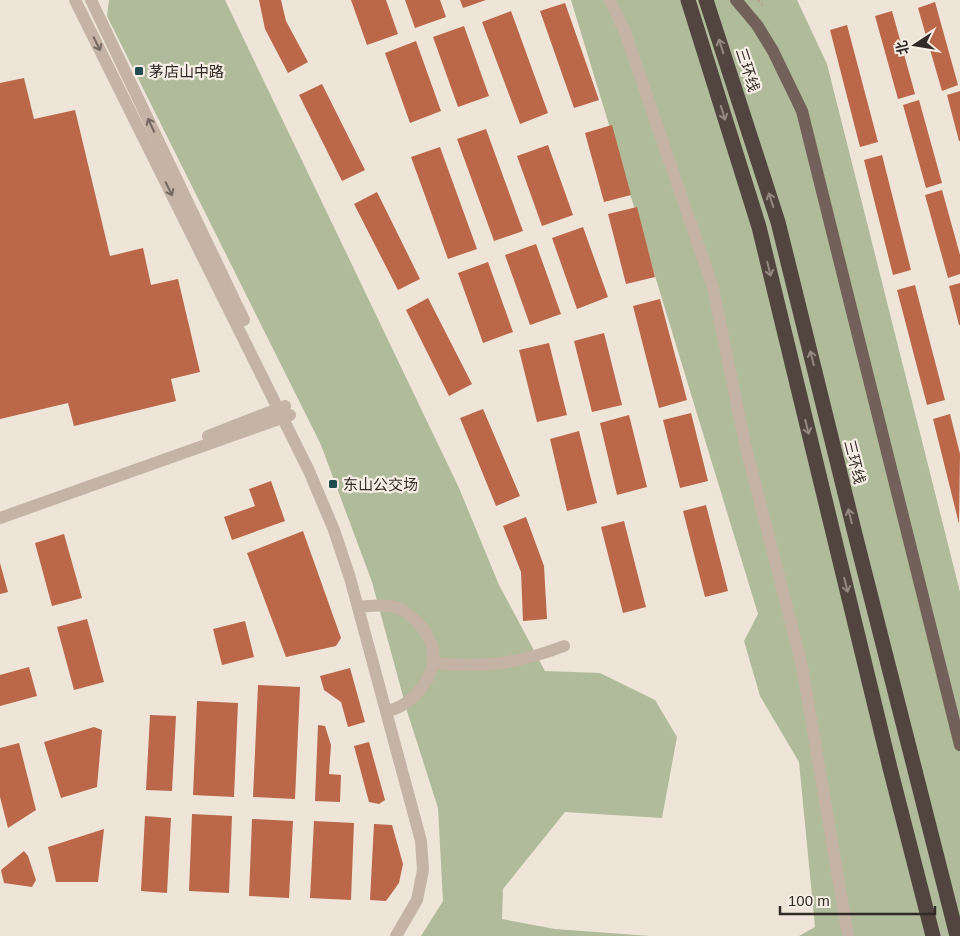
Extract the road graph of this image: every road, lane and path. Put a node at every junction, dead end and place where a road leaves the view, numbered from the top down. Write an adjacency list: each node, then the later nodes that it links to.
1 (75, 0): 9 (street, one-way to 9)
2 (92, 0): 9 (street, one-way to 2)
3 (610, 0): 22 (street)
4 (688, 0): 18 (highway, one-way to 18)
5 (706, 0): 12 (highway, 三环线, one-way to 5)
6 (736, 0): 17 (main road)
7 (758, 0): 8 (path)
8 (764, 8)
9 (284, 412): 10 (street); 11 (street); 13 (street)
10 (0, 513)
11 (0, 518)
12 (856, 538): 19 (highway); 25 (highway, 三环线)
13 (362, 607): 15 (street); 16 (street)
14 (564, 646): 15 (street)
15 (434, 663): 16 (street)
16 (390, 711): 20 (street); 21 (street)
17 (960, 745)
18 (890, 768): 23 (highway); 24 (highway)
19 (960, 914)
20 (396, 936)
21 (404, 936)
22 (848, 936)
23 (925, 936)
24 (933, 936)
25 (957, 936)

